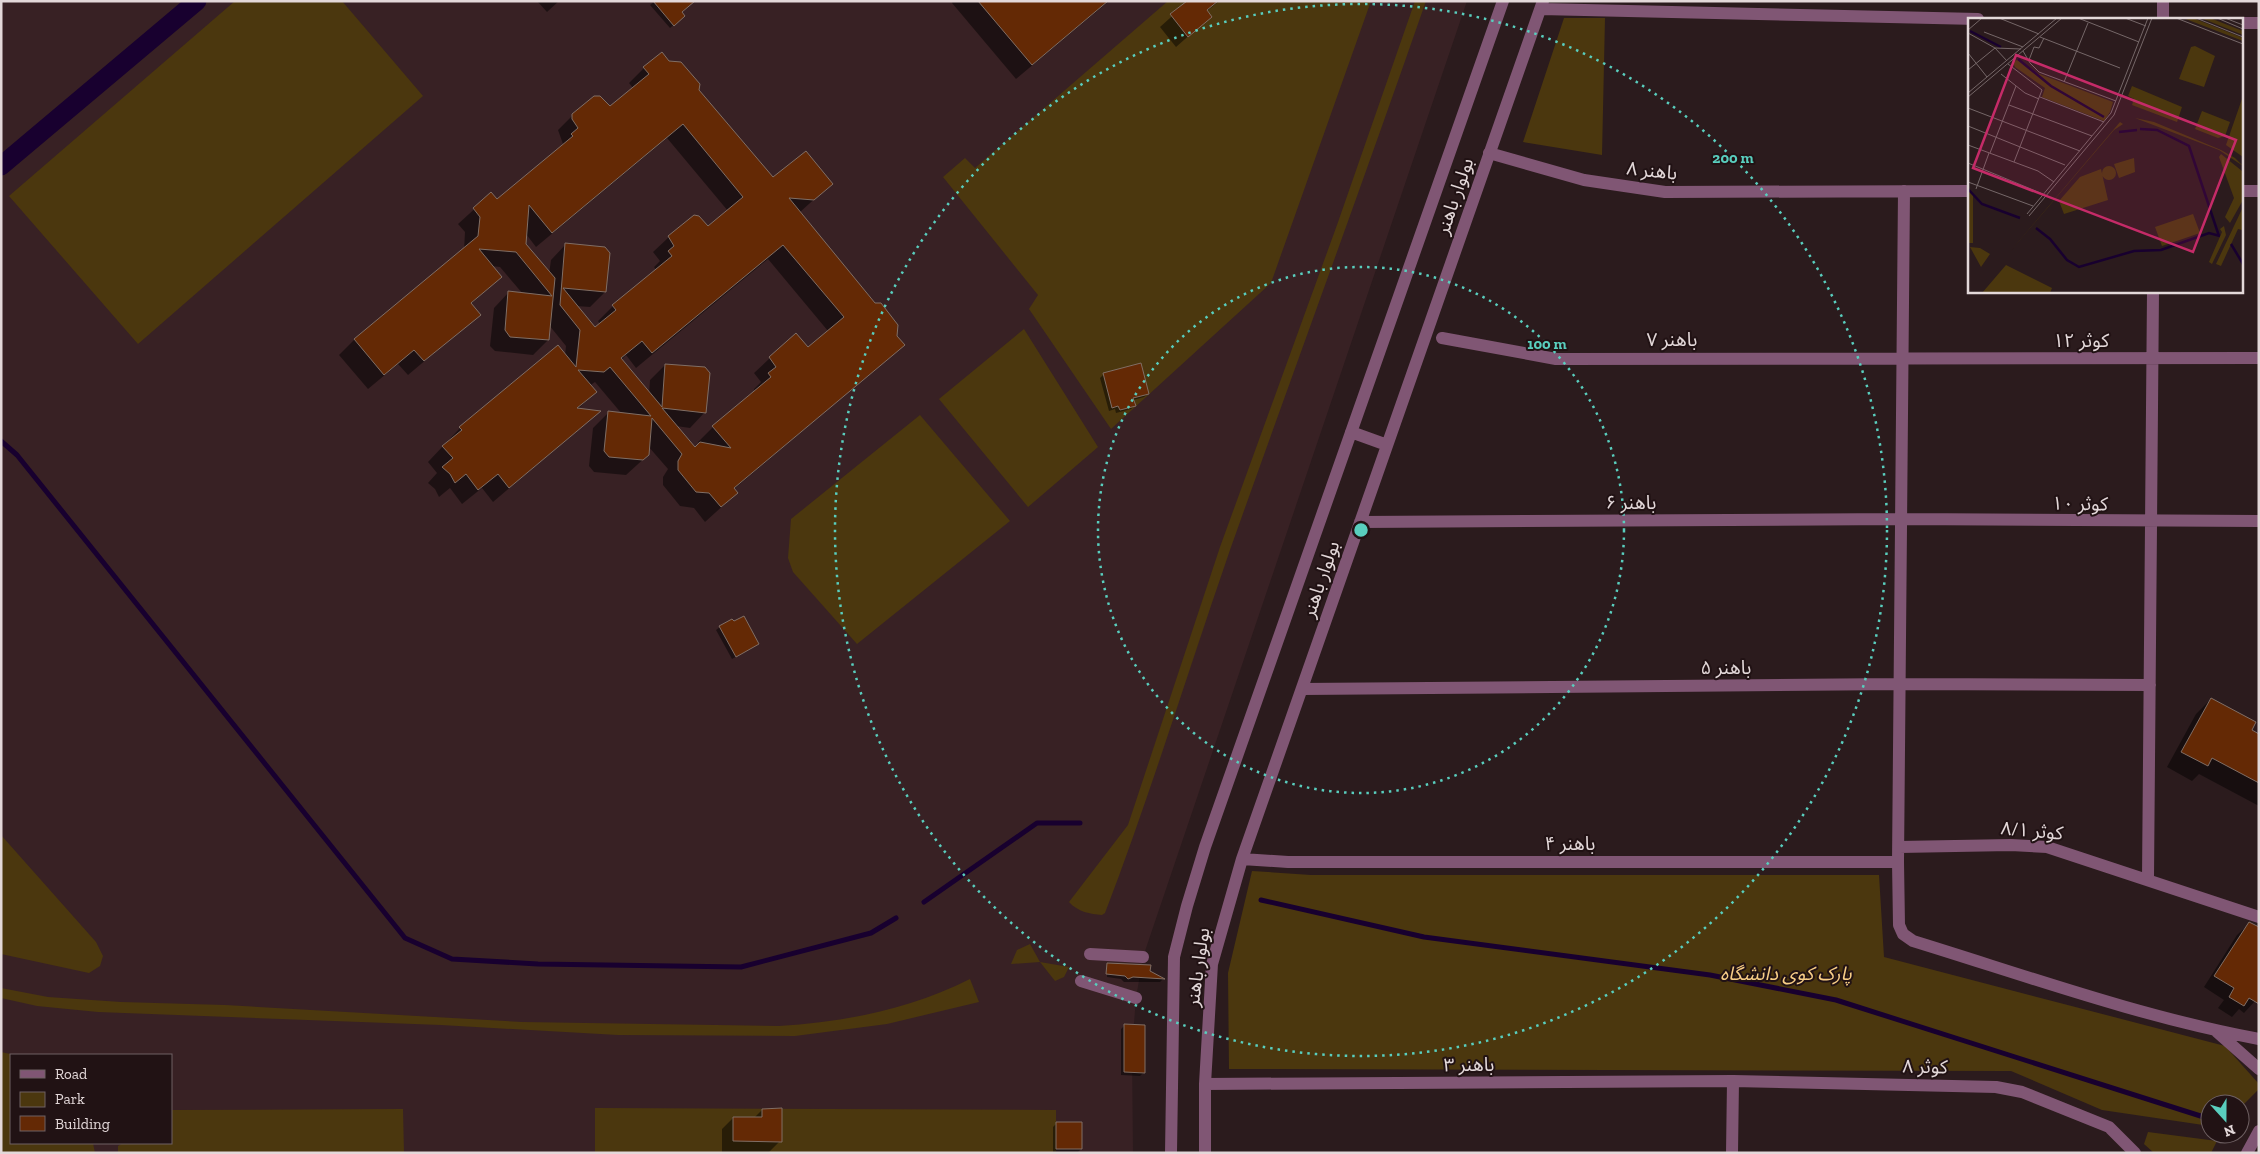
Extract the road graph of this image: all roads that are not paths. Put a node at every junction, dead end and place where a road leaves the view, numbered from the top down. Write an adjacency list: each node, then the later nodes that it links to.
1 (1503, 1): 18 (street, بولوار باهنر)
2 (2162, 1): 4 (street)
3 (1542, 5): 5 (street); 8 (street, بولوار باهنر)
4 (2163, 18)
5 (1968, 19)
6 (2242, 23): 7 (street)
7 (2259, 23)
8 (1489, 153): 9 (street, باهنر ۸); 19 (street, بولوار باهنر)
9 (1904, 191): 10 (street, باهنر ۸); 15 (street)
10 (1968, 191)
11 (2242, 191): 12 (street)
12 (2259, 191)
13 (2153, 292): 17 (street)
14 (1442, 338): 15 (street, باهنر ۷)
15 (1903, 357): 17 (street, کوثر ۱۲); 20 (street)
16 (2259, 358): 17 (street, کوثر ۱۲)
17 (2153, 359): 23 (street)
18 (1351, 432): 19 (street); 43 (street, بولوار باهنر)
19 (1387, 445): 22 (street, بولوار باهنر)
20 (1901, 520): 22 (street, باهنر ۶); 23 (street, کوثر ۱۰); 24 (street)
21 (2259, 521): 23 (street, کوثر ۱۰)
22 (1360, 522): 26 (street, بولوار باهنر)
23 (2151, 522): 25 (street)
24 (1900, 684): 25 (street, باهنر ۵); 26 (street, باهنر ۵); 27 (street)
25 (2150, 684): 30 (street)
26 (1302, 689): 28 (street, بولوار باهنر)
27 (1899, 847): 29 (street); 30 (street, کوثر ۸/۱)
28 (1242, 859): 29 (street, باهنر ۴); 40 (street, بولوار باهنر)
29 (1898, 862): 36 (street)
30 (2148, 878): 31 (street, کوثر ۸/۱)
31 (2259, 917)
32 (1090, 954): 33 (street)
33 (1143, 957)
34 (1081, 981): 35 (street)
35 (1136, 998)
36 (2216, 1031): 37 (street); 38 (street)
37 (2259, 1039)
38 (2259, 1069)
39 (1733, 1081): 40 (street, باهنر ۳); 42 (street, کوثر ۸); 45 (street)
40 (1205, 1084): 44 (street, بولوار باهنر)
41 (2259, 1131): 46 (street)
42 (2130, 1151)
43 (1171, 1153)
44 (1205, 1153)
45 (1732, 1153)
46 (2246, 1153)

